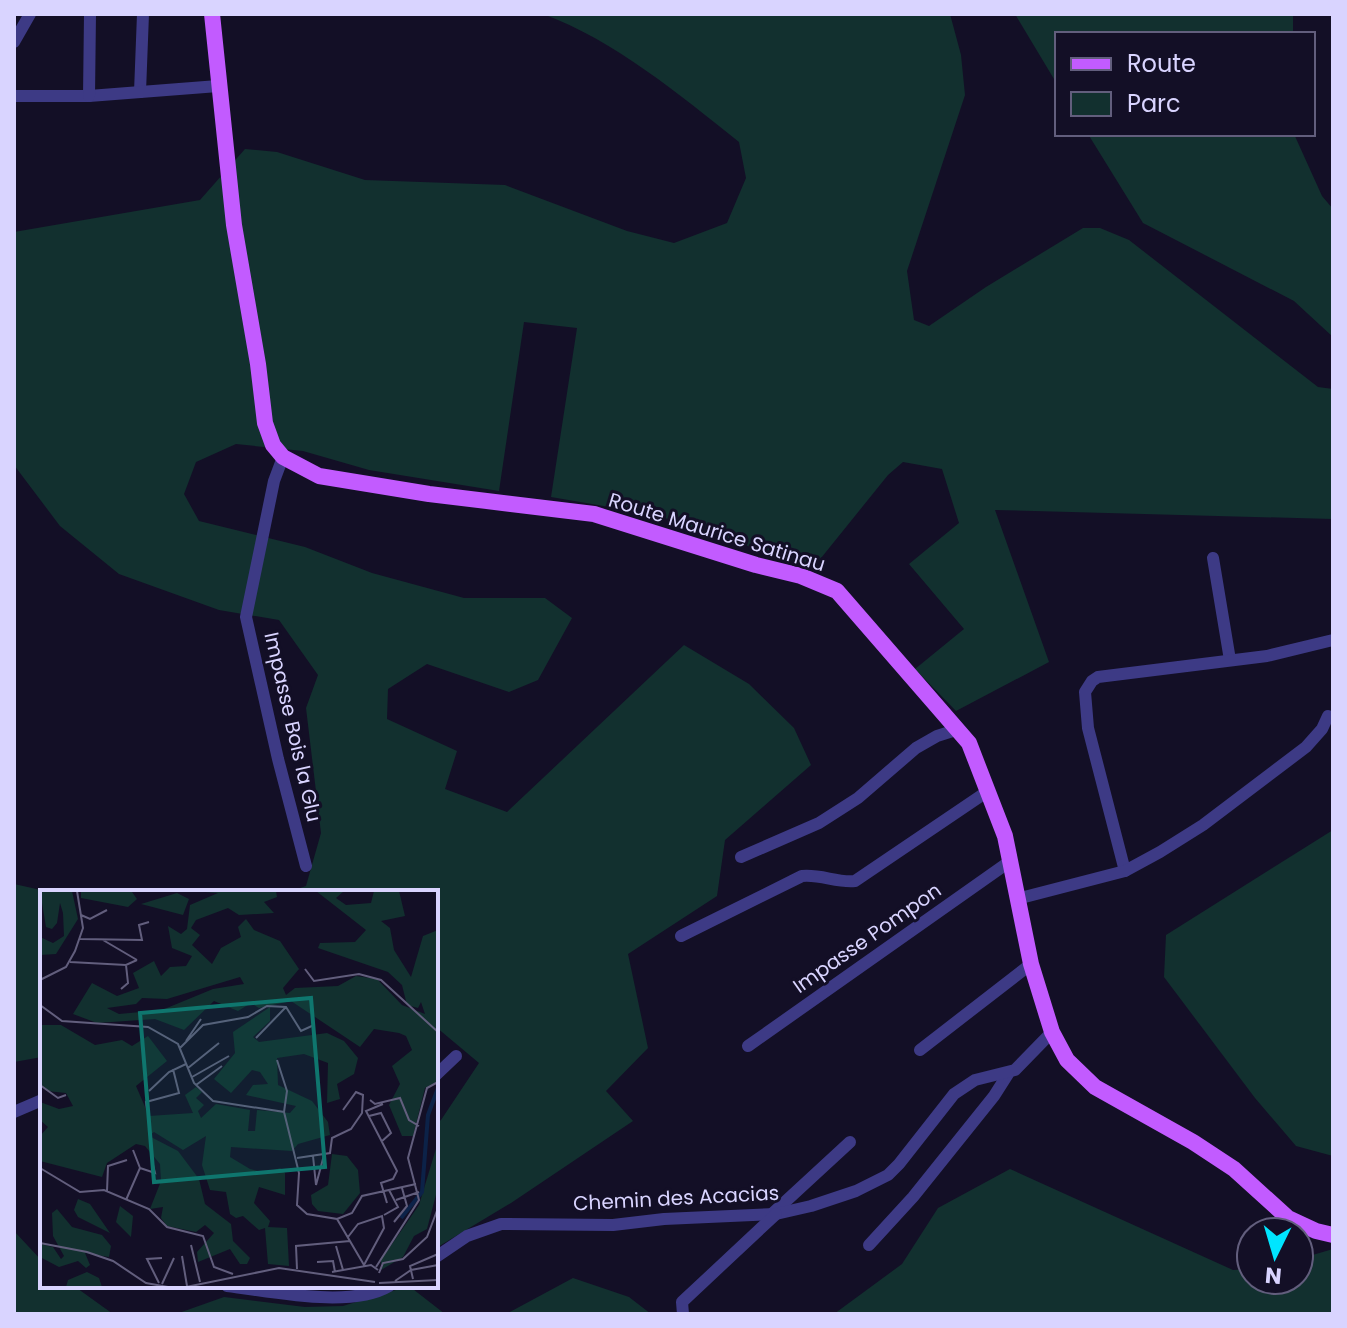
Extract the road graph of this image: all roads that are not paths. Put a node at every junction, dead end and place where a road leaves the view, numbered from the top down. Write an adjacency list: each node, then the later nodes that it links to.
1 (30, 14): 5 (street)
2 (90, 14): 9 (street)
3 (143, 14): 7 (street)
4 (212, 14): 6 (main road)
5 (14, 42)
6 (218, 86): 7 (street); 10 (main road)
7 (140, 92): 9 (street)
8 (14, 96): 9 (street)
9 (89, 96)
10 (283, 457): 15 (main road, Route Maurice Satinau); 19 (street, Impasse Bois la Glu)
11 (1213, 558): 13 (street)
12 (1333, 640): 13 (street)
13 (1230, 660): 20 (street)
14 (1328, 716): 20 (street)
15 (959, 729): 16 (main road, Route Maurice Satinau); 17 (street)
16 (988, 791): 18 (main road, Route Maurice Satinau); 22 (street)
17 (741, 857)
18 (1009, 862): 21 (main road, Route Maurice Satinau); 25 (street, Impasse Pompon)
19 (306, 866)
20 (1125, 871): 21 (street)
21 (1017, 899): 23 (main road, Route Maurice Satinau)
22 (681, 936)
23 (1031, 964): 24 (main road, Route Maurice Satinau); 26 (street)
24 (1052, 1032): 29 (street, Chemin des Acacias); 34 (main road, Route Maurice Satinau)
25 (748, 1046)
26 (920, 1050)
27 (456, 1056): 28 (street)
28 (438, 1073)
29 (1008, 1074): 33 (street, Chemin des Acacias); 35 (street)
30 (40, 1101): 31 (street)
31 (14, 1112)
32 (850, 1142): 33 (street)
33 (774, 1214): 36 (street, Chemin des Acacias); 39 (street)
34 (1333, 1235)
35 (869, 1245)
36 (438, 1256)
37 (243, 1288): 38 (street)
38 (381, 1288)
39 (683, 1314)

